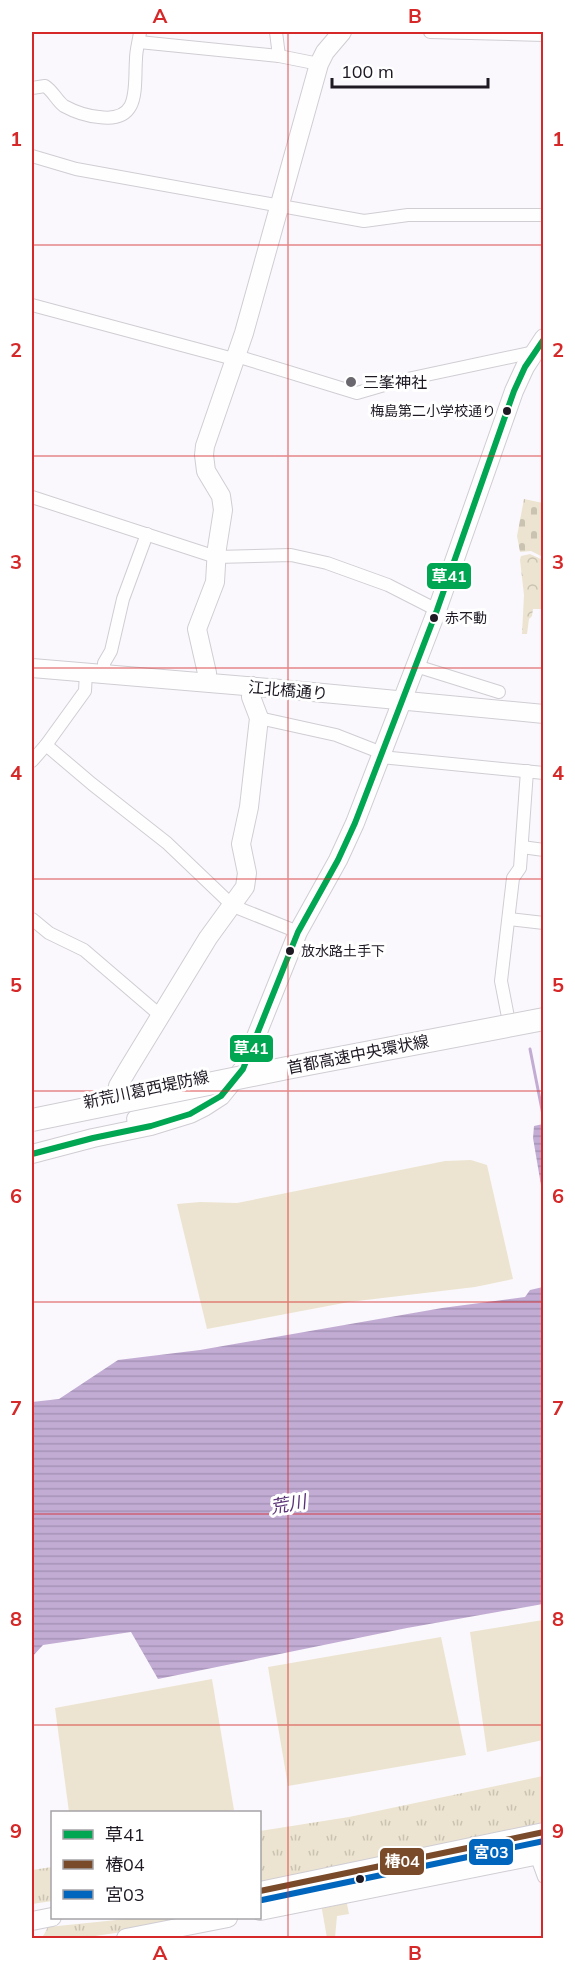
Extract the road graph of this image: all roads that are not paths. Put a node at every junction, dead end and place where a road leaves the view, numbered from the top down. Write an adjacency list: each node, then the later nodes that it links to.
1 (276, 32): 7 (street)
2 (342, 32): 8 (main road)
3 (430, 32): 4 (street)
4 (500, 33): 5 (street)
5 (543, 35)
6 (139, 37): 7 (street); 9 (street)
7 (279, 56): 8 (street)
8 (319, 64): 11 (main road)
9 (32, 88)
10 (32, 156): 11 (street)
11 (280, 206): 12 (street); 15 (main road)
12 (543, 215)
13 (32, 305): 15 (street)
14 (539, 345): 15 (street); 19 (main road)
15 (236, 358): 18 (main road)
16 (32, 497): 17 (street)
17 (147, 534): 18 (street); 22 (street)
18 (216, 557): 19 (street); 23 (main road)
19 (437, 610): 20 (main road)
20 (416, 666): 25 (street); 26 (main road)
21 (32, 668): 22 (main road, 江北橋通り)
22 (95, 672): 23 (main road, 江北橋通り); 29 (street)
23 (206, 682): 24 (main road, 江北橋通り)
24 (252, 686): 26 (main road, 江北橋通り); 28 (main road)
25 (499, 692)
26 (403, 701): 27 (main road, 江北橋通り); 30 (main road)
27 (543, 714)
28 (259, 718): 30 (street); 36 (main road)
29 (46, 745): 31 (street); 36 (street)
30 (382, 755): 32 (street); 40 (main road)
31 (32, 761)
32 (527, 771): 33 (street); 34 (street)
33 (543, 773)
34 (522, 847): 35 (street); 38 (street)
35 (543, 850)
36 (233, 906): 40 (street); 42 (main road)
37 (32, 919): 42 (street)
38 (509, 920): 39 (street); 43 (street)
39 (543, 923)
40 (298, 932): 47 (main road)
41 (543, 1010): 43 (main road, 新荒川葛西堤防線)
42 (161, 1016): 49 (main road)
43 (508, 1017): 47 (main road, 新荒川葛西堤防線)
44 (543, 1018): 51 (highway, 首都高速中央環状線, bridge)
45 (543, 1028): 48 (main road, 新荒川葛西堤防線)
46 (543, 1033): 53 (highway, 首都高速中央環状線)
47 (243, 1069): 48 (main road); 49 (main road, 新荒川葛西堤防線)
48 (230, 1086): 52 (main road, 新荒川葛西堤防線); 54 (main road)
49 (116, 1096): 50 (main road, 新荒川葛西堤防線)
50 (32, 1112)
51 (32, 1120)
52 (32, 1127)
53 (32, 1134)
54 (32, 1154)
55 (543, 1832): 58 (main road)
56 (540, 1854): 57 (street); 59 (main road)
57 (543, 1877)
58 (261, 1891)
59 (315, 1900): 60 (main road); 61 (main road)
60 (261, 1902)
61 (261, 1911)
62 (51, 1917): 64 (main road)
63 (218, 1919): 65 (main road)
64 (32, 1921)
65 (126, 1938)

